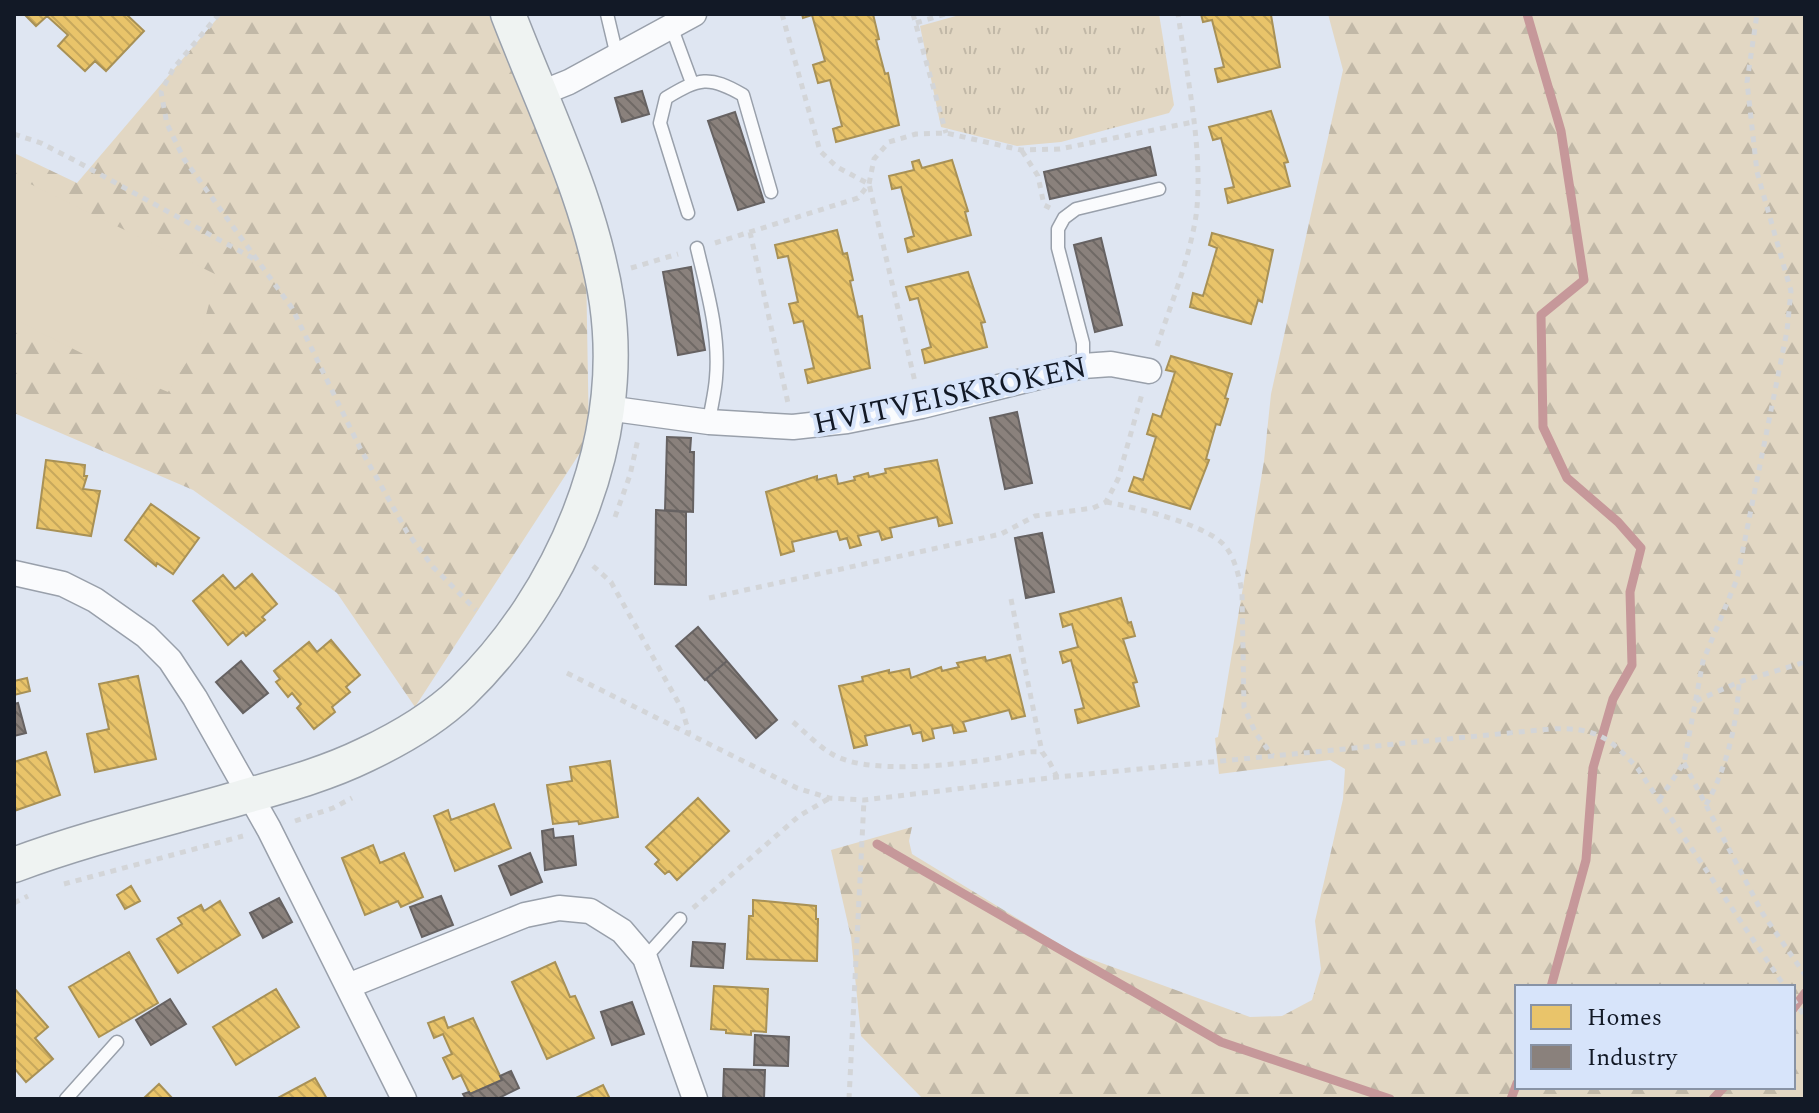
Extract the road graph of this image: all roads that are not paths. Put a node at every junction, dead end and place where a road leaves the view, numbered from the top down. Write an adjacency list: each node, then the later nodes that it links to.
1 (508, 14): 7 (street)
2 (607, 14): 5 (lane)
3 (694, 14): 4 (street)
4 (671, 26): 5 (street); 6 (lane)
5 (617, 56): 7 (street)
6 (692, 83): 9 (lane); 10 (lane)
7 (539, 94): 14 (street)
8 (1159, 189): 12 (lane)
9 (771, 192)
10 (688, 213)
11 (697, 248): 15 (lane)
12 (1083, 366): 13 (street, HVITVEISKROKEN); 15 (street, HVITVEISKROKEN)
13 (1149, 371)
14 (607, 408): 15 (street, HVITVEISKROKEN); 17 (street)
15 (709, 422)
16 (14, 573): 17 (street)
17 (248, 796): 18 (street); 21 (street)
18 (14, 865)
19 (680, 919): 20 (lane)
20 (645, 958): 21 (street); 25 (street)
21 (348, 986): 24 (street)
22 (117, 1042): 23 (lane)
23 (66, 1099)
24 (404, 1099)
25 (695, 1099)

